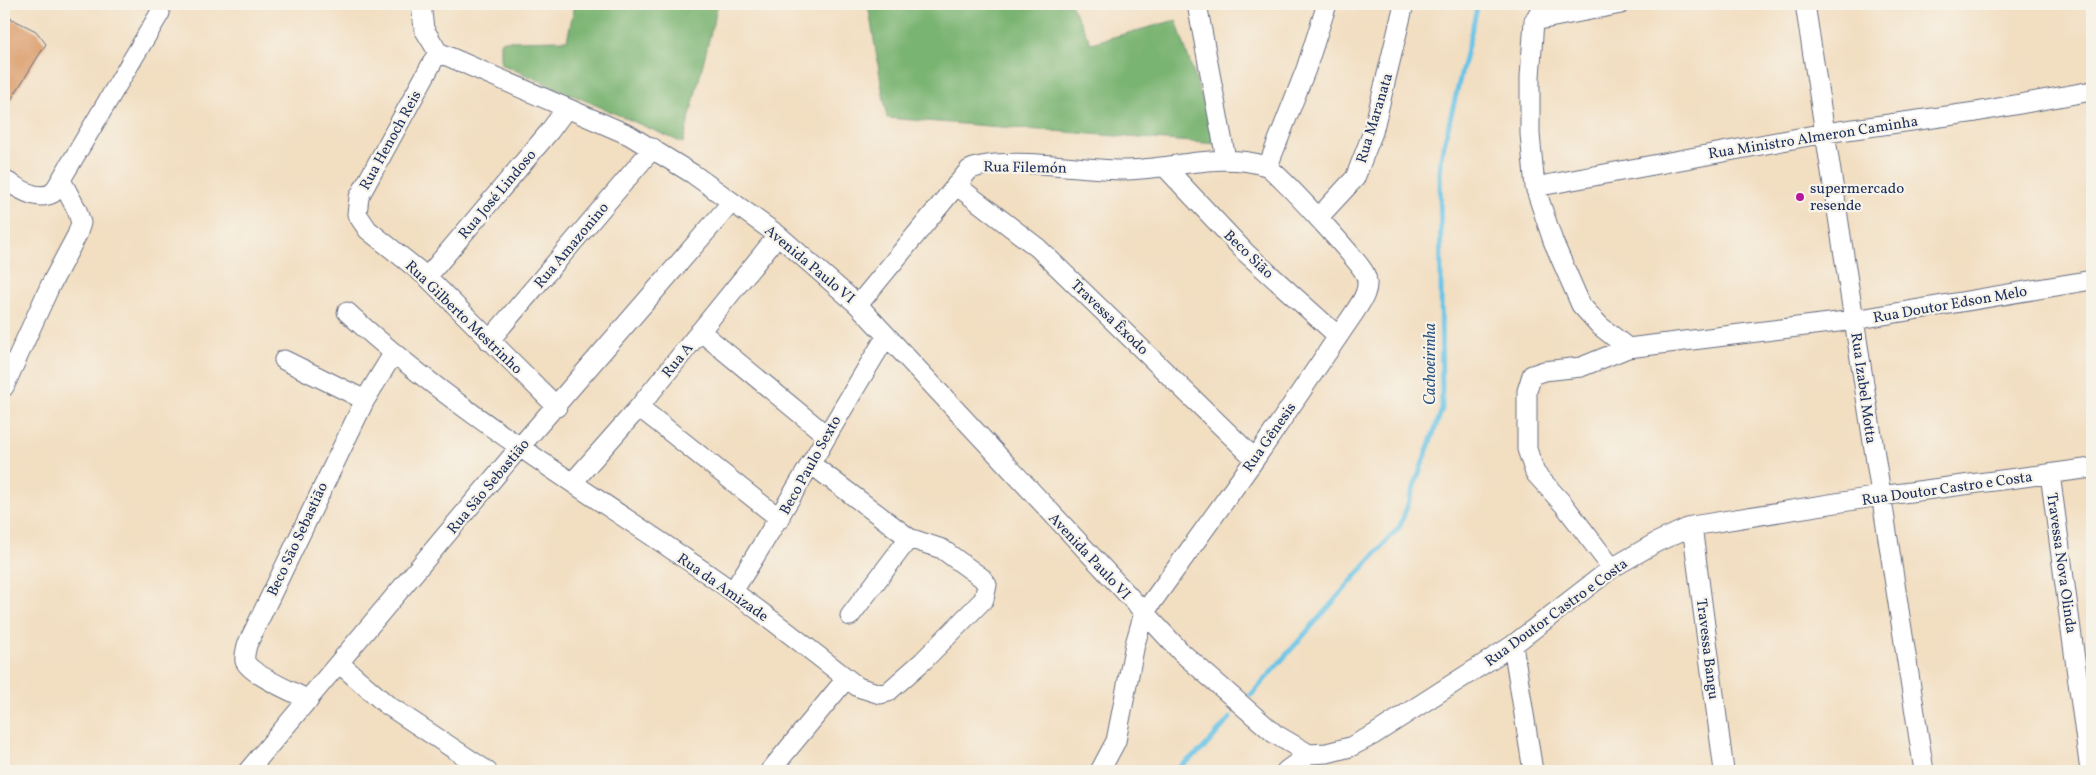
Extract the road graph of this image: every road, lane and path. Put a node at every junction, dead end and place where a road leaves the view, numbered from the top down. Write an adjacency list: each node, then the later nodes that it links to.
1 (421, 4): 10 (street)
2 (1197, 4): 15 (street)
3 (1327, 4): 16 (street)
4 (1404, 4): 23 (street, Rua Maranata)
5 (1544, 4): 9 (street)
6 (1621, 4): 9 (street)
7 (1805, 4): 13 (street, Rua Izabel Motta)
8 (160, 13): 19 (street)
9 (1534, 20): 21 (street)
10 (438, 52): 12 (street, Avenida Paulo VI); 24 (street, Rua Henoch Reis)
11 (2092, 91): 13 (street, Rua Ministro Almeron Caminha)
12 (566, 109): 14 (street, Avenida Paulo VI); 26 (street, Rua José Lindoso)
13 (1825, 133): 21 (street, Rua Ministro Almeron Caminha); 30 (street, Rua Izabel Motta)
14 (653, 148): 22 (street, Avenida Paulo VI); 34 (street, Rua Amazonino)
15 (1226, 159): 16 (street, Rua Filemón); 17 (street, Rua Filemón)
16 (1268, 166): 23 (street, Rua Gênesis)
17 (1165, 167): 20 (street, Rua Filemón); 32 (street, Beco Sião)
18 (4, 180): 19 (street)
19 (62, 182): 38 (street)
20 (956, 186): 28 (street, Rua Filemón); 44 (street, Travessa Êxodo)
21 (1535, 187): 35 (street)
22 (731, 203): 25 (street, Avenida Paulo VI); 40 (street, Rua São Sebastião)
23 (1318, 218): 32 (street, Rua Gênesis)
24 (368, 230): 26 (street, Rua Gilberto Mestrinho)
25 (778, 234): 28 (street, Avenida Paulo VI); 31 (street, Rua A)
26 (427, 277): 34 (street, Rua Gilberto Mestrinho)
27 (2092, 280): 30 (street, Rua Doutor Edson Melo)
28 (858, 305): 33 (street, Avenida Paulo VI)
29 (347, 312): 36 (street)
30 (1854, 320): 35 (street, Rua Doutor Edson Melo); 49 (street, Rua Izabel Motta)
31 (700, 331): 41 (street, Rua A); 42 (street)
32 (1338, 336): 44 (street, Rua Gênesis)
33 (886, 337): 42 (street, Beco Paulo Sexto); 55 (street, Avenida Paulo VI)
34 (489, 341): 40 (street, Rua Gilberto Mestrinho)
35 (1628, 348): 53 (street, Rua Doutor Edson Melo)
36 (393, 354): 39 (street, Beco São Sebastião); 43 (street)
37 (284, 360): 39 (street)
38 (4, 387)
39 (365, 400): 60 (street, Beco São Sebastião)
40 (557, 407): 43 (street, Rua São Sebastião)
41 (639, 407): 48 (street, Rua A); 50 (street)
42 (826, 435): 45 (street, Beco Paulo Sexto)
43 (519, 448): 48 (street, Rua da Amizade); 58 (street, Rua São Sebastião)
44 (1255, 459): 55 (street, Rua Gênesis)
45 (812, 464): 50 (street, Beco Paulo Sexto); 52 (street)
46 (2092, 468): 47 (street, Rua Doutor Castro e Costa)
47 (2050, 474): 49 (street, Rua Doutor Castro e Costa); 70 (street, Travessa Nova Olinda)
48 (573, 482): 54 (street, Rua da Amizade)
49 (1880, 496): 51 (street, Rua Doutor Castro e Costa); 69 (street, Rua Izabel Motta)
50 (780, 519): 54 (street, Beco Paulo Sexto)
51 (1692, 526): 53 (street, Rua Doutor Castro e Costa); 68 (street, Travessa Bangu)
52 (909, 538): 56 (street); 59 (street, Rua da Amizade)
53 (1612, 568): 57 (street, Rua Doutor Castro e Costa)
54 (733, 591): 59 (street, Rua da Amizade)
55 (1144, 613): 61 (street); 65 (street, Rua Gênesis)
56 (850, 616)
57 (1514, 645): 61 (street, Rua Doutor Castro e Costa); 67 (street)
58 (339, 663): 60 (street, Rua São Sebastião); 63 (street)
59 (846, 679): 64 (street)
60 (309, 700): 62 (street, Rua São Sebastião)
61 (1309, 754): 66 (street)
62 (248, 771)
63 (487, 771)
64 (770, 771)
65 (1100, 771)
66 (1286, 771)
67 (1533, 771)
68 (1724, 771)
69 (1924, 771)
70 (2090, 771)

